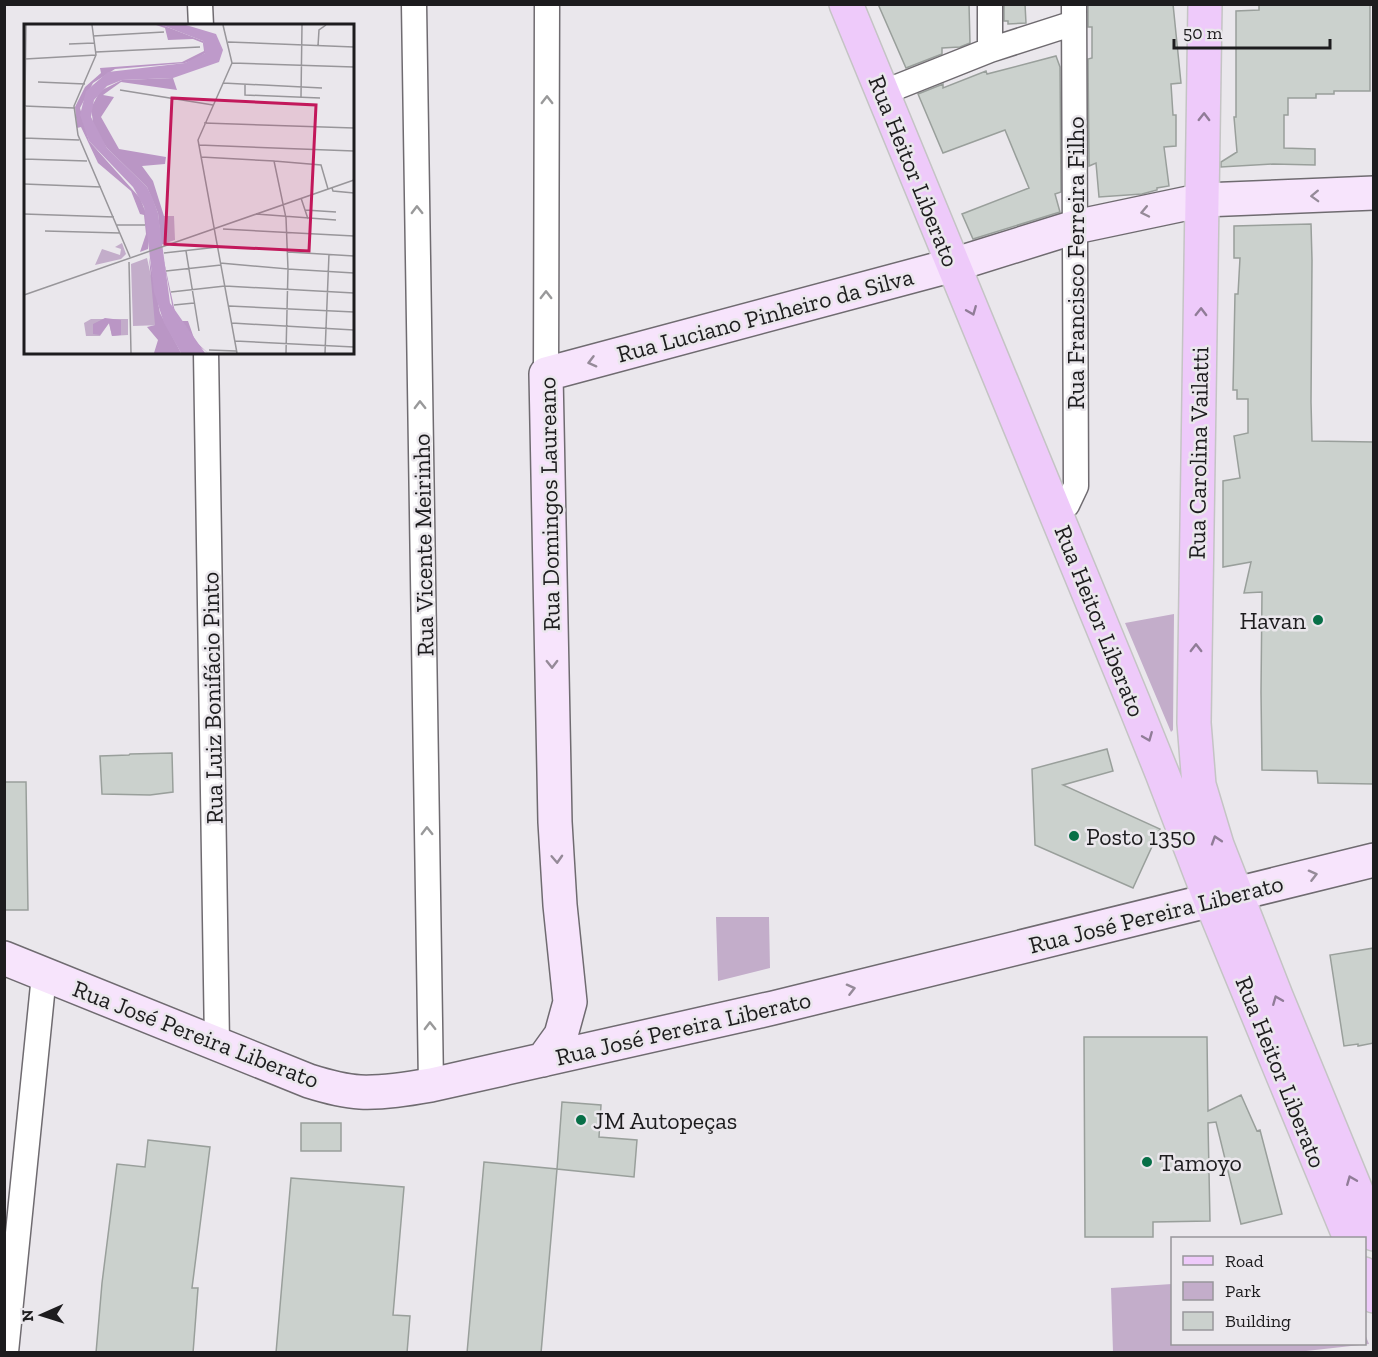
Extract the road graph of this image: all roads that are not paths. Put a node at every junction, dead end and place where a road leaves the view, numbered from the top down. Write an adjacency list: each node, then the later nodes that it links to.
1 (200, 4): 8 (street)
2 (414, 4): 26 (street, Rua Vicente Meirinho, one-way to 2)
3 (548, 4): 16 (street, Rua Domingos Laureano, one-way to 3)
4 (846, 4): 10 (main road, Rua Heitor Liberato)
5 (990, 4): 9 (street)
6 (1205, 4): 12 (main road, Rua Carolina Vailatti, one-way to 6)
7 (1074, 14): 9 (street); 13 (street, Rua Francisco Ferreira Filho)
8 (201, 24)
9 (990, 50): 10 (street)
10 (882, 93): 14 (main road, Rua Heitor Liberato)
11 (1374, 194): 12 (main road, Rua Luciano Pinheiro da Silva, one-way to 12)
12 (1203, 200): 13 (main road, Rua Luciano Pinheiro da Silva, one-way to 13); 19 (main road, Rua Carolina Vailatti, one-way to 12)
13 (1075, 227): 14 (main road, Rua Luciano Pinheiro da Silva); 17 (street, Rua Francisco Ferreira Filho)
14 (953, 265): 16 (main road, Rua Luciano Pinheiro da Silva, one-way to 16); 17 (main road, Rua Heitor Liberato, one-way to 17)
15 (206, 354): 23 (street, Rua Luiz Bonifácio Pinto)
16 (546, 374): 22 (main road, Rua Domingos Laureano, one-way to 22)
17 (1055, 513): 19 (main road, Rua Heitor Liberato, one-way to 19)
18 (1374, 860): 19 (main road, Rua José Pereira Liberato, one-way to 18)
19 (1224, 898): 24 (main road, Rua José Pereira Liberato, one-way to 19); 27 (main road, Rua Heitor Liberato, one-way to 19); 28 (main road, Rua Heitor Liberato)
20 (4, 958): 21 (main road, Rua José Pereira Liberato)
21 (44, 975): 23 (main road, Rua José Pereira Liberato); 31 (street)
22 (570, 1002): 24 (main road, Rua Domingos Laureano); 25 (main road, Rua Domingos Laureano)
23 (217, 1044): 26 (main road, Rua José Pereira Liberato)
24 (610, 1044): 25 (main road, Rua José Pereira Liberato)
25 (543, 1060): 26 (main road, Rua José Pereira Liberato)
26 (431, 1084)
27 (1374, 1234)
28 (1349, 1237)
29 (1366, 1276): 30 (main road)
30 (1374, 1296)
31 (6, 1353)

